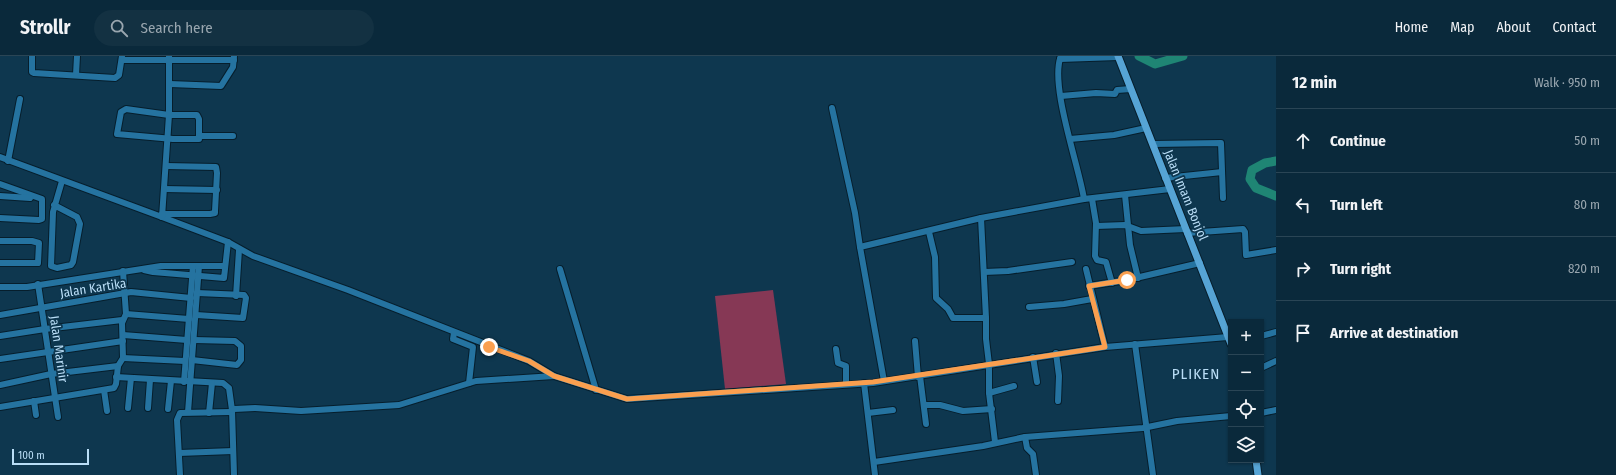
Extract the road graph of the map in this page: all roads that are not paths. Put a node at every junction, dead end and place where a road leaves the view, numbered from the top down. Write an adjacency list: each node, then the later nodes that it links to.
1 (32, 56): 8 (street)
2 (77, 56): 8 (street)
3 (1118, 57): 7 (street); 10 (main road, Jalan Imam Bonjol)
4 (122, 58): 5 (street); 8 (street)
5 (169, 58): 6 (street); 9 (street)
6 (234, 58): 9 (street)
7 (1061, 58): 11 (street)
8 (76, 76)
9 (170, 84): 14 (street)
10 (1131, 89): 11 (street); 15 (main road, Jalan Imam Bonjol)
11 (1061, 96): 19 (street)
12 (20, 98): 22 (street)
13 (832, 108): 47 (street)
14 (169, 115): 16 (street); 18 (street); 18 (street)
15 (1146, 128): 19 (street); 20 (main road, Jalan Imam Bonjol)
16 (200, 136): 17 (street); 18 (street)
17 (233, 136)
18 (168, 139): 23 (street)
19 (1070, 139): 35 (street)
20 (1153, 144): 24 (street); 25 (main road, Jalan Imam Bonjol)
21 (0, 157): 22 (street)
22 (8, 161): 26 (street)
23 (166, 166): 28 (street); 30 (street)
24 (1222, 172): 25 (street); 34 (street)
25 (1165, 178): 29 (main road, Jalan Imam Bonjol)
26 (62, 181): 37 (street); 38 (street)
27 (0, 184): 33 (street)
28 (164, 189): 30 (street); 38 (street)
29 (1170, 189): 31 (street); 43 (main road, Jalan Imam Bonjol)
30 (217, 190): 38 (street)
31 (1126, 195): 36 (street); 42 (street)
32 (0, 196): 33 (street)
33 (35, 198): 39 (street)
34 (1224, 198)
35 (1084, 199): 36 (street); 40 (street)
36 (1092, 199): 41 (street)
37 (54, 205): 37 (street)
38 (162, 215): 46 (street)
39 (0, 218)
40 (981, 218): 44 (street); 59 (street)
41 (1096, 226): 42 (street); 62 (street)
42 (1128, 226): 43 (street); 61 (street)
43 (1186, 231): 49 (street); 52 (main road, Jalan Imam Bonjol)
44 (929, 232): 47 (street); 76 (street)
45 (0, 241): 51 (street)
46 (228, 242): 48 (street); 54 (street)
47 (860, 247): 108 (street)
48 (239, 250): 68 (street); 81 (street)
49 (1276, 250)
50 (1072, 262): 59 (street)
51 (0, 263)
52 (1200, 263): 61 (street); 84 (main road, Jalan Imam Bonjol)
53 (196, 266): 54 (street); 55 (street); 60 (street)
54 (225, 266): 60 (street)
55 (142, 269): 58 (street); 60 (street)
56 (560, 269): 118 (street)
57 (1086, 269): 64 (street)
58 (123, 271): 63 (street); 66 (street)
59 (984, 272): 76 (street)
60 (196, 276): 67 (street); 69 (street)
61 (1138, 278): 62 (street)
62 (1112, 283): 64 (street)
63 (38, 284): 65 (street); 72 (street, Jalan Marinir)
64 (1089, 286): 70 (street)
65 (2, 288)
66 (125, 293): 69 (street, Jalan Kartika); 72 (street, Jalan Kartika); 73 (street)
67 (197, 293): 68 (street); 75 (street)
68 (236, 296): 75 (street)
69 (190, 298): 77 (street)
70 (1092, 299): 71 (street); 89 (street)
71 (1029, 307)
72 (42, 308): 74 (street, Jalan Kartika); 79 (street, Jalan Marinir)
73 (126, 314): 77 (street); 78 (street)
74 (0, 315)
75 (196, 315): 86 (street)
76 (986, 318): 98 (street)
77 (189, 319): 86 (street)
78 (122, 320): 79 (street); 85 (street)
79 (45, 329): 83 (street); 91 (street, Jalan Marinir)
80 (1276, 332): 82 (street)
81 (454, 333): 103 (street); 112 (street)
82 (1264, 335)
83 (0, 336)
84 (1228, 337): 88 (street)
85 (123, 338): 86 (street); 91 (street); 94 (street)
86 (190, 340): 97 (street); 97 (street)
87 (915, 341): 104 (street)
88 (1135, 344): 89 (street); 141 (street)
89 (1105, 347): 92 (street)
90 (836, 349): 114 (street)
91 (48, 352): 95 (street); 101 (street, Jalan Marinir)
92 (1056, 353): 93 (street); 122 (street)
93 (1033, 357): 98 (street); 110 (street)
94 (123, 358): 97 (street); 99 (street)
95 (0, 359)
96 (1276, 360): 100 (street)
97 (189, 361): 109 (street)
98 (989, 364): 104 (street); 119 (street)
99 (118, 366): 101 (street); 102 (street)
100 (1264, 366)
101 (51, 374): 115 (street); 120 (street, Jalan Marinir)
102 (116, 376): 105 (street); 117 (street)
103 (554, 376): 112 (street); 118 (street)
104 (919, 377): 108 (street); 123 (street)
105 (131, 378): 106 (street); 125 (street)
106 (150, 380): 107 (street); 126 (street)
107 (171, 381): 109 (street); 127 (street)
108 (884, 381): 113 (street)
109 (187, 382): 111 (street); 133 (street)
110 (1037, 382)
111 (212, 383): 132 (street); 135 (street)
112 (469, 383): 132 (street)
113 (862, 383): 114 (street); 136 (street)
114 (848, 384): 118 (street)
115 (0, 385)
116 (1014, 386): 119 (street)
117 (104, 390): 120 (street); 131 (street)
118 (596, 390)
119 (989, 393): 128 (street)
120 (55, 398): 121 (street); 139 (street, Jalan Marinir)
121 (34, 401): 124 (street); 137 (street)
122 (1058, 401)
123 (925, 405): 128 (street); 140 (street)
124 (0, 407)
125 (128, 408)
126 (148, 408)
127 (168, 409)
128 (992, 409): 143 (street)
129 (892, 410): 136 (street)
130 (1276, 410): 134 (street)
131 (107, 411)
132 (231, 411): 135 (street); 144 (street)
133 (188, 412): 135 (street); 145 (street)
134 (1264, 412)
135 (209, 413)
136 (868, 413): 146 (street)
137 (36, 415)
138 (1228, 416): 141 (street)
139 (58, 417)
140 (926, 424)
141 (1146, 427): 142 (street); 152 (street)
142 (1025, 437): 143 (street); 151 (street)
143 (995, 442): 146 (street)
144 (233, 451): 145 (street); 149 (street)
145 (179, 453): 148 (street)
146 (874, 462): 150 (street)
147 (1256, 463): 153 (main road)
148 (180, 475)
149 (234, 475)
150 (875, 475)
151 (1036, 475)
152 (1153, 475)
153 (1258, 475)

